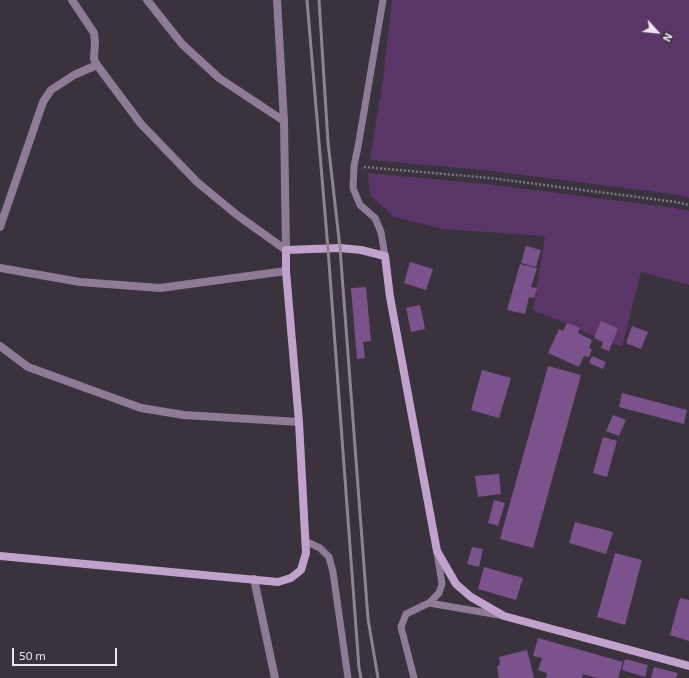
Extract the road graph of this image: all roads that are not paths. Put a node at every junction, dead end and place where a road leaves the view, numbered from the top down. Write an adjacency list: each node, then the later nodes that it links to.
1 (72, 0): 5 (street)
2 (147, 0): 6 (street)
3 (277, 0): 6 (street)
4 (383, 0): 9 (lane)
5 (97, 65): 7 (street); 8 (street)
6 (284, 121): 8 (street)
7 (0, 227)
8 (286, 250): 9 (street); 11 (street)
9 (385, 256): 15 (street)
10 (0, 268): 11 (street)
11 (286, 271): 13 (street)
12 (0, 346): 13 (street)
13 (299, 422): 14 (street)
14 (305, 540): 17 (street); 22 (lane)
15 (437, 551): 18 (lane); 19 (street)
16 (0, 556): 17 (street)
17 (254, 579): 21 (street)
18 (429, 603): 19 (lane); 23 (lane)
19 (504, 616): 20 (street)
20 (689, 666)
21 (275, 678)
22 (348, 678)
23 (414, 678)

